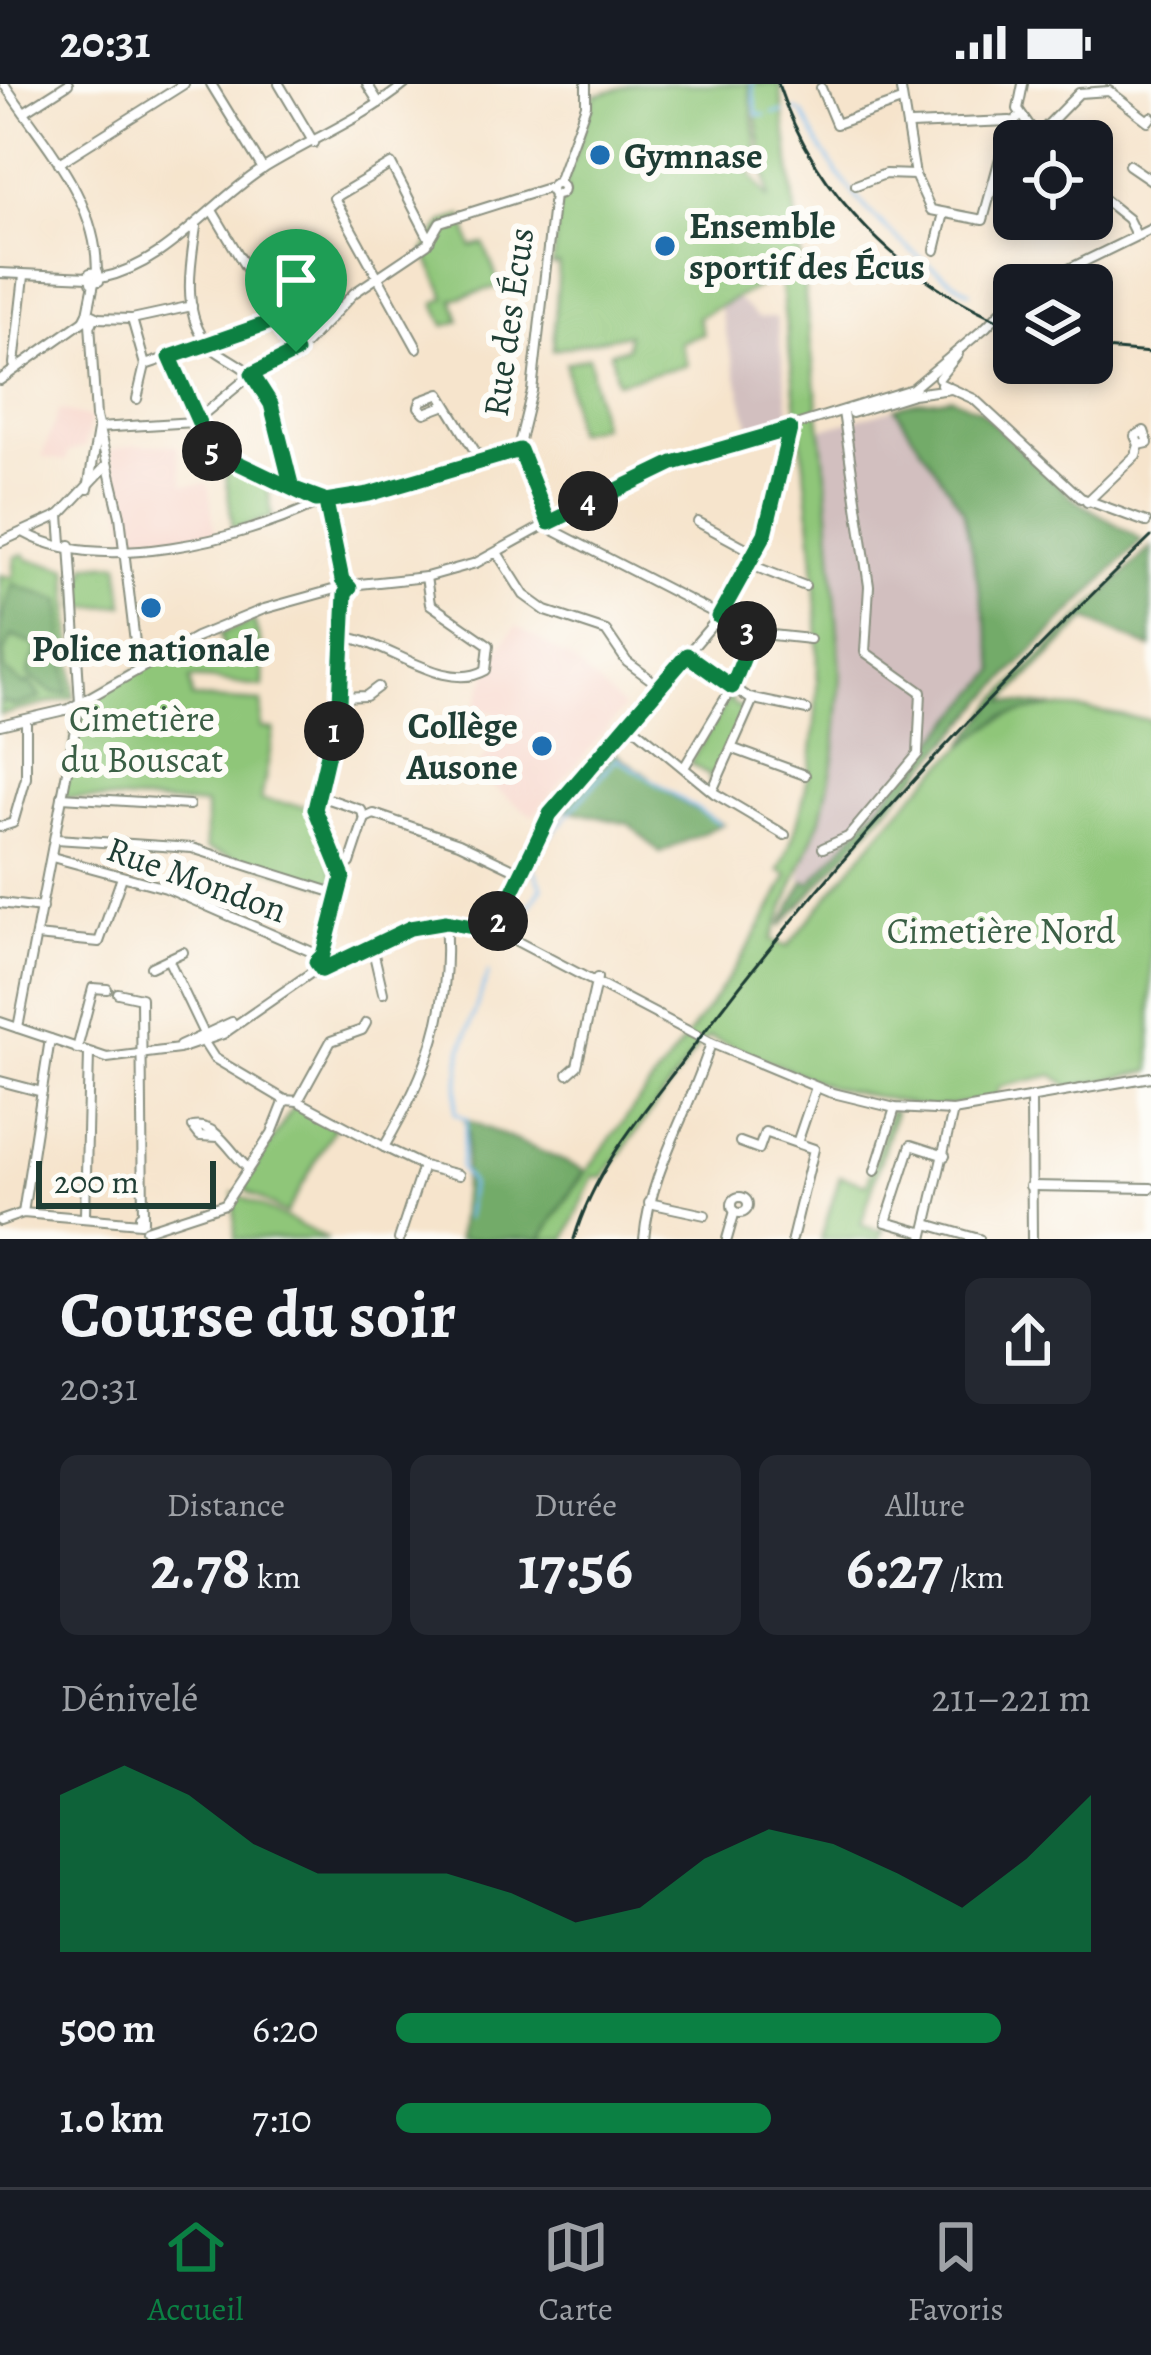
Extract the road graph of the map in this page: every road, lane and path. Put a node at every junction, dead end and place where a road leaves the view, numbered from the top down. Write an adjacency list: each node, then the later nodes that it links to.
1 (68, 84): 15 (street)
2 (184, 84): 24 (street)
3 (211, 84): 26 (street)
4 (279, 84): 23 (street)
5 (367, 84): 14 (street)
6 (405, 84): 14 (street)
7 (586, 84): 30 (street, Rue des Écus)
8 (900, 84): 13 (street)
9 (1023, 84): 16 (street)
10 (3, 87): 15 (street)
11 (821, 88): 13 (street)
12 (1109, 88): 17 (street); 20 (street)
13 (901, 100): 27 (street)
14 (380, 103): 23 (street)
15 (24, 112): 24 (street)
16 (1021, 116): 18 (street); 19 (street)
17 (1151, 117)
18 (1012, 120)
19 (1024, 120)
20 (1055, 120)
21 (993, 121): 22 (street)
22 (910, 125)
23 (314, 143): 26 (street)
24 (59, 163): 44 (street)
25 (1129, 166): 28 (street)
26 (263, 170): 33 (street)
27 (915, 175): 29 (street); 34 (street)
28 (1151, 180)
29 (856, 185)
30 (554, 188): 38 (street); 68 (street, Rue des Écus)
31 (993, 191): 34 (street)
32 (1113, 211): 37 (street)
33 (213, 212): 35 (street); 50 (street)
34 (944, 213): 39 (street)
35 (196, 227): 44 (street); 46 (street)
36 (1151, 227): 37 (street)
37 (1136, 233): 41 (street)
38 (430, 240): 45 (street); 45 (street)
39 (935, 250)
40 (299, 252): 47 (street)
41 (1073, 264)
42 (0, 273): 43 (street)
43 (24, 276): 44 (street); 57 (street)
44 (95, 277): 48 (street)
45 (377, 278): 47 (street); 53 (street)
46 (192, 306): 49 (street); 52 (street)
47 (335, 311): 54 (street)
48 (90, 318): 49 (street); 57 (street); 66 (street)
49 (133, 319): 56 (street)
50 (277, 320): 52 (street); 54 (street)
51 (993, 321): 60 (street)
52 (212, 346): 55 (street); 58 (street)
53 (418, 348)
54 (296, 352): 58 (street)
55 (170, 357): 56 (street); 64 (street)
56 (145, 365): 61 (street)
57 (14, 366): 59 (street)
58 (252, 374): 64 (street); 71 (street)
59 (0, 380)
60 (934, 384): 63 (street); 73 (street)
61 (136, 399)
62 (446, 405): 69 (street)
63 (843, 413): 65 (street); 65 (street); 116 (street)
64 (194, 422): 66 (street); 71 (street)
65 (791, 427): 78 (street); 84 (street)
66 (98, 428): 70 (street); 72 (street)
67 (1138, 445): 73 (street)
68 (520, 450): 69 (street); 78 (street, Rue des Écus)
69 (482, 461): 74 (street)
70 (108, 464): 72 (street); 82 (street)
71 (292, 488): 74 (street)
72 (88, 489): 75 (street)
73 (1087, 502): 77 (street)
74 (320, 504): 82 (street); 88 (street)
75 (59, 515): 79 (street); 81 (street)
76 (698, 522): 84 (street)
77 (1146, 522)
78 (549, 523): 83 (street); 89 (street)
79 (26, 533): 80 (street); 81 (street)
80 (0, 542)
81 (66, 544): 82 (street); 100 (street)
82 (124, 551): 94 (street)
83 (498, 554): 86 (street); 95 (street)
84 (757, 554): 85 (street)
85 (751, 565): 87 (street); 89 (street)
86 (425, 577): 88 (street); 91 (street)
87 (805, 586)
88 (343, 587): 91 (street); 94 (street)
89 (719, 617): 90 (street); 93 (street)
90 (753, 634): 92 (street); 96 (street)
91 (345, 637): 98 (street)
92 (810, 639)
93 (687, 655): 95 (street); 96 (street)
94 (138, 668): 100 (street)
95 (661, 687): 103 (street)
96 (732, 687): 99 (street); 106 (street)
97 (378, 688): 98 (street)
98 (340, 697): 109 (street)
99 (753, 699): 101 (street); 105 (street)
100 (80, 703): 102 (street); 110 (street)
101 (807, 710)
102 (26, 720): 104 (street); 113 (street)
103 (630, 724): 106 (street); 119 (street)
104 (0, 725)
105 (734, 749): 107 (street); 108 (street)
106 (685, 766): 108 (street)
107 (805, 775)
108 (713, 789): 114 (street)
109 (317, 795): 112 (street); 118 (street)
110 (62, 797): 111 (street); 115 (street)
111 (189, 806)
112 (365, 818): 118 (street); 119 (street)
113 (0, 827)
114 (784, 835)
115 (56, 838): 117 (street); 121 (street)
116 (823, 848)
117 (52, 857): 120 (street, Rue Mondon); 123 (street)
118 (341, 868): 121 (street)
119 (522, 873): 125 (street)
120 (122, 877): 128 (street); 131 (street, Rue Mondon)
121 (341, 895): 131 (street)
122 (0, 903): 123 (street)
123 (41, 908): 128 (street)
124 (446, 922): 126 (street); 129 (street); 160 (street)
125 (498, 922): 126 (street); 127 (street)
126 (483, 929): 127 (street)
127 (501, 933): 134 (street)
128 (35, 936): 140 (street)
129 (372, 946): 131 (street); 137 (street)
130 (183, 952): 132 (street)
131 (325, 958): 142 (street)
132 (168, 959): 133 (street); 142 (street)
133 (151, 967)
134 (597, 979): 143 (street); 147 (street)
135 (107, 989): 144 (street)
136 (118, 993): 146 (street)
137 (383, 993)
138 (0, 1022): 140 (street)
139 (366, 1023): 154 (street)
140 (18, 1028): 141 (street)
141 (50, 1039): 144 (street); 151 (street)
142 (204, 1039): 146 (street); 153 (street)
143 (711, 1043): 150 (street); 168 (street)
144 (77, 1049): 145 (street)
145 (89, 1053): 146 (street); 171 (street)
146 (146, 1054): 175 (street)
147 (568, 1073)
148 (1151, 1077): 152 (street)
149 (0, 1081): 151 (street)
150 (816, 1087): 155 (street); 159 (street)
151 (42, 1092): 170 (street)
152 (1030, 1097): 156 (street); 166 (street)
153 (285, 1100): 154 (street); 163 (street)
154 (298, 1101): 160 (street)
155 (895, 1108): 156 (street); 164 (street)
156 (952, 1111): 161 (street)
157 (219, 1137): 163 (street)
158 (740, 1142): 159 (street)
159 (796, 1143): 180 (street)
160 (384, 1147): 162 (street)
161 (946, 1156): 176 (street); 176 (street)
162 (423, 1166): 165 (street); 177 (street)
163 (248, 1168): 175 (street)
164 (875, 1171)
165 (459, 1175)
166 (1030, 1186): 167 (street); 182 (street)
167 (1151, 1188)
168 (649, 1203): 172 (street); 178 (street)
169 (735, 1211): 179 (street)
170 (23, 1213): 171 (street); 174 (street)
171 (85, 1214): 173 (street)
172 (705, 1215)
173 (113, 1216): 175 (street); 175 (street)
174 (0, 1221)
175 (143, 1228)
176 (925, 1232): 181 (street)
177 (399, 1239)
178 (644, 1239)
179 (727, 1239)
180 (792, 1239)
181 (979, 1239)
182 (1032, 1239)

